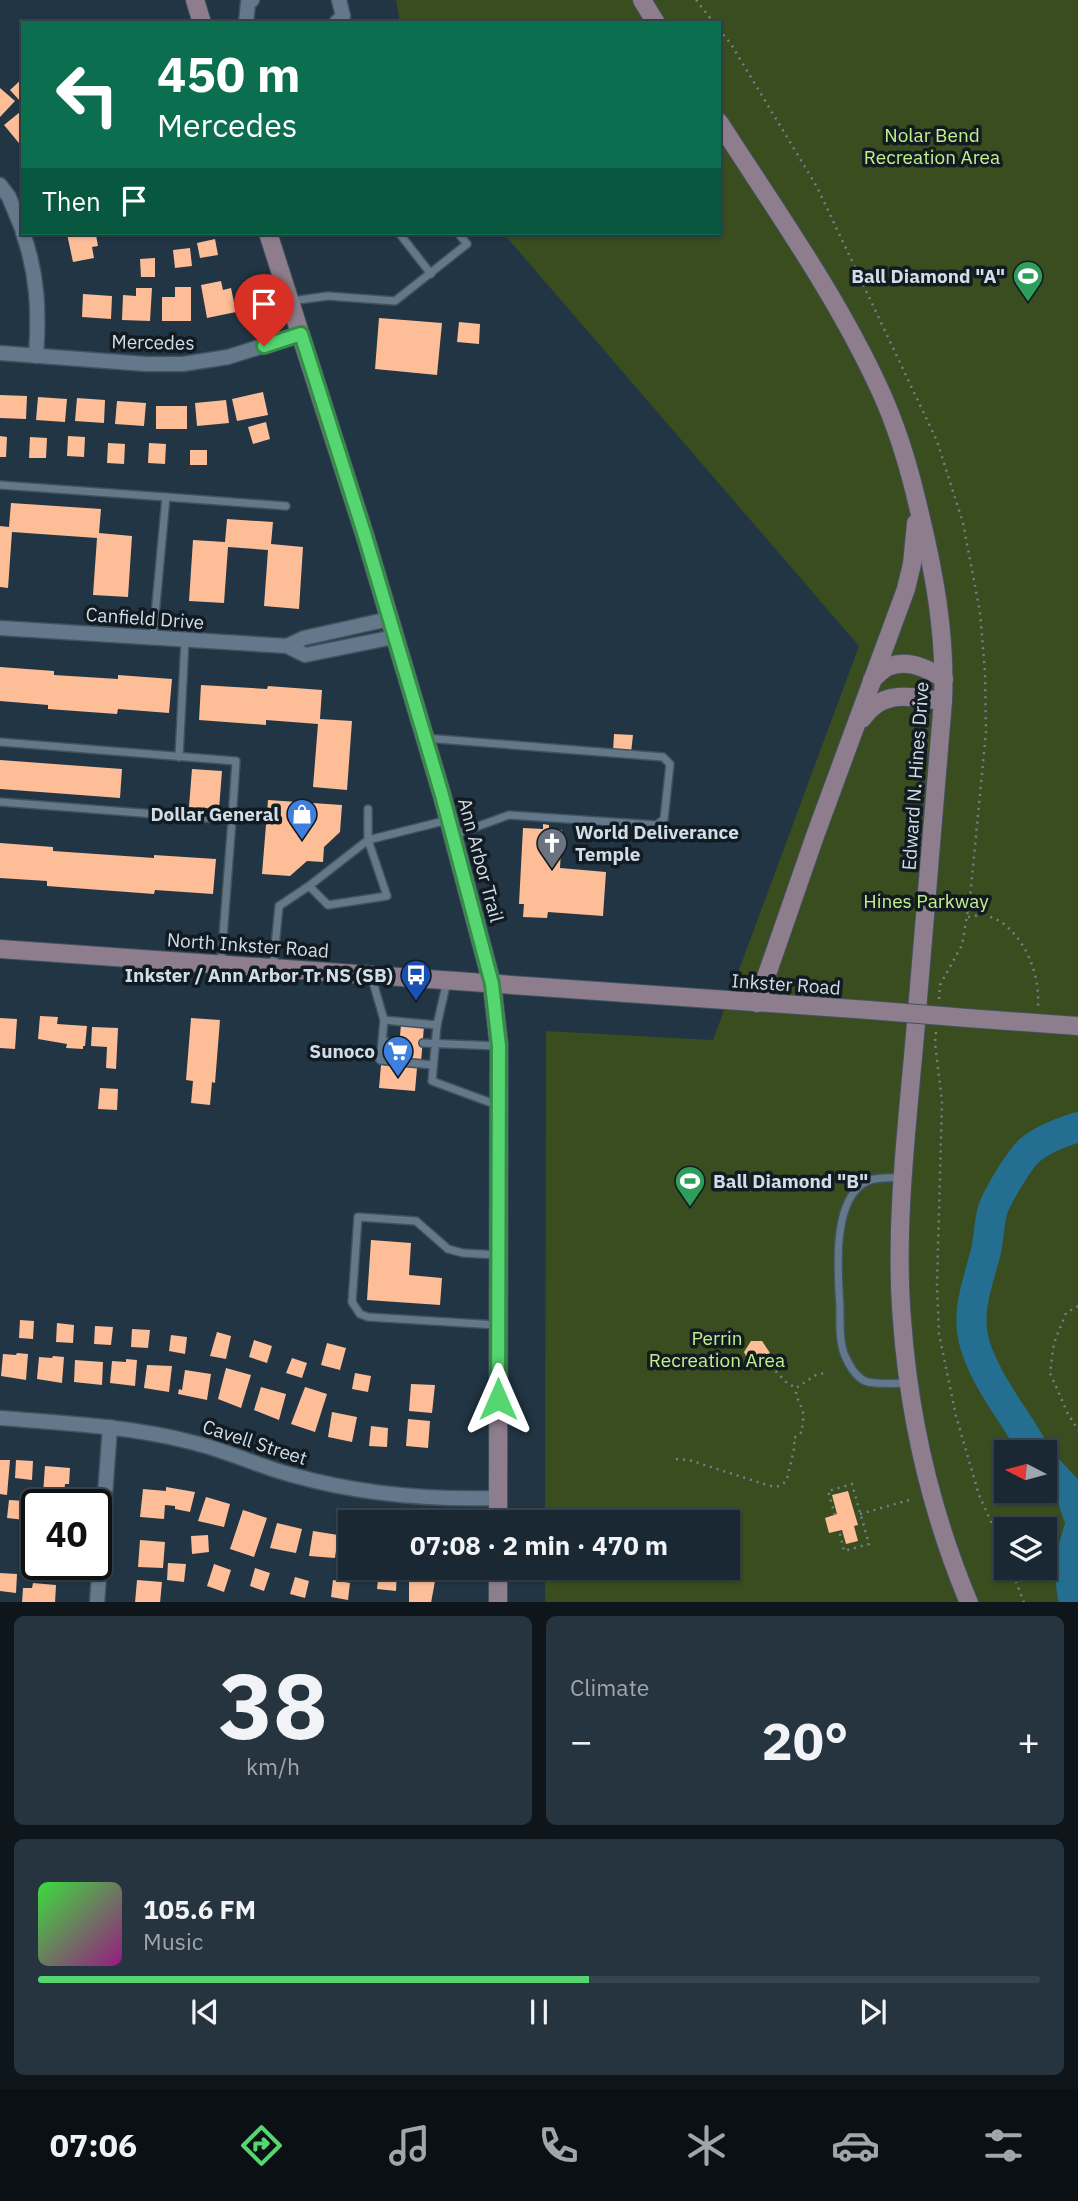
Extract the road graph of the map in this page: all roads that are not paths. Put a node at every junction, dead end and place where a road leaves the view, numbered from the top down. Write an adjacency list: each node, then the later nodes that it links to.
1 (195, 0): 5 (street)
2 (251, 0): 6 (street)
3 (339, 0): 7 (street)
4 (642, 0): 8 (street)
5 (201, 21)
6 (246, 21)
7 (338, 21)
8 (655, 21)
9 (721, 125): 21 (street, Edward N. Hines Drive)
10 (0, 185): 11 (street)
11 (21, 227)
12 (24, 235): 20 (street)
13 (269, 235): 17 (street, Ann Arbor Trail)
14 (401, 235): 16 (lane)
15 (459, 235): 16 (lane)
16 (431, 274): 17 (lane)
17 (290, 301): 18 (street, Ann Arbor Trail)
18 (301, 334): 20 (street, Mercedes); 25 (street, Ann Arbor Trail)
19 (0, 353): 20 (street, Mercedes)
20 (36, 356)
21 (911, 476): 31 (street, Edward N. Hines Drive); 32 (street)
22 (0, 485): 23 (lane)
23 (166, 497): 24 (lane); 27 (lane)
24 (286, 506)
25 (389, 619): 28 (street, Ann Arbor Trail); 30 (street, Canfield Drive)
26 (0, 628): 27 (street, Canfield Drive)
27 (153, 638): 29 (street, Canfield Drive)
28 (394, 638): 30 (street, Canfield Drive); 35 (street, Ann Arbor Trail)
29 (185, 640): 30 (street, Canfield Drive); 37 (lane)
30 (287, 646)
31 (944, 679): 32 (street); 33 (street, Edward N. Hines Drive)
32 (872, 680): 34 (street)
33 (943, 701): 34 (street); 61 (street, Edward N. Hines Drive)
34 (853, 734): 50 (street)
35 (425, 738): 41 (street, Ann Arbor Trail); 41 (lane)
36 (0, 743): 37 (lane)
37 (179, 757): 40 (lane)
38 (0, 802): 40 (lane)
39 (368, 809): 42 (lane)
40 (232, 820): 45 (lane)
41 (451, 828): 42 (lane); 49 (street, Ann Arbor Trail)
42 (368, 841): 43 (lane); 43 (lane)
43 (309, 886): 46 (lane)
44 (0, 949): 45 (street, North Inkster Road)
45 (221, 964): 46 (street, North Inkster Road)
46 (273, 968): 47 (street, North Inkster Road)
47 (371, 974): 48 (street, North Inkster Road); 51 (lane)
48 (447, 980): 49 (street, North Inkster Road); 52 (lane)
49 (492, 984): 50 (street, Inkster Road); 58 (street, Ann Arbor Trail)
50 (757, 1003): 53 (street, Inkster Road, bridge)
51 (384, 1020): 52 (lane); 54 (lane)
52 (437, 1025): 57 (lane)
53 (1078, 1026)
54 (382, 1042): 55 (lane); 59 (lane)
55 (400, 1042)
56 (423, 1043): 57 (lane)
57 (436, 1044): 58 (lane); 59 (lane)
58 (499, 1046): 60 (street, Ann Arbor Trail)
59 (433, 1065): 60 (lane)
60 (499, 1105): 62 (street, Ann Arbor Trail)
61 (903, 1178): 64 (street, Edward N. Hines Drive); 64 (lane)
62 (498, 1255): 63 (street, Ann Arbor Trail); 63 (lane)
63 (498, 1325): 67 (street, Ann Arbor Trail)
64 (908, 1383): 72 (street, Edward N. Hines Drive)
65 (0, 1418): 66 (street, Cavell Street)
66 (110, 1427): 67 (street, Cavell Street); 70 (street)
67 (498, 1498): 68 (street, Ann Arbor Trail)
68 (498, 1510)
69 (498, 1580): 71 (street)
70 (97, 1602)
71 (498, 1602)
72 (969, 1602)

